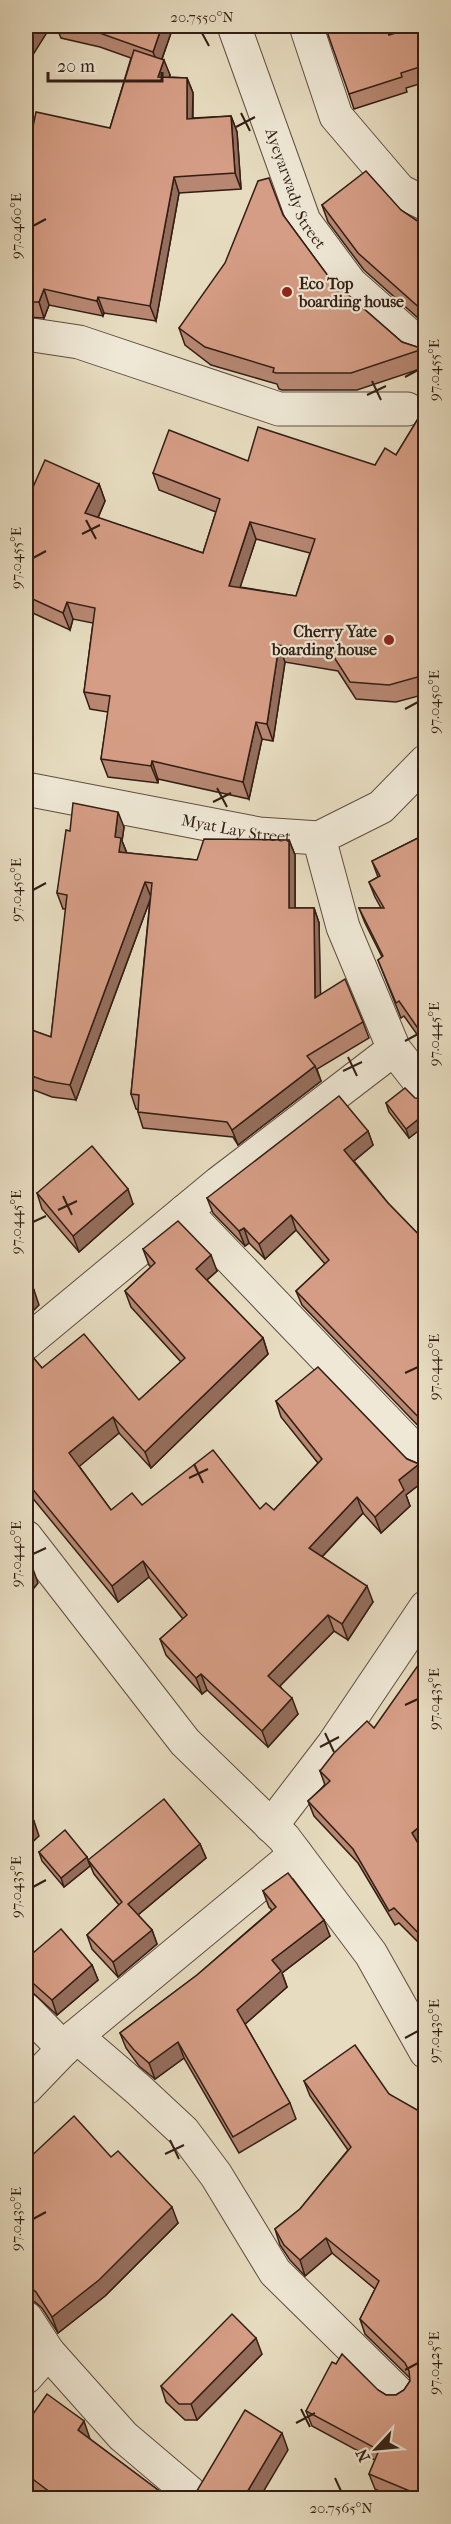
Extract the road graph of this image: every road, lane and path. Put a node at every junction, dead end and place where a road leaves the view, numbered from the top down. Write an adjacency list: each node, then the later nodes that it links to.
1 (234, 26): 5 (street, Ayeyarwady Street)
2 (306, 26): 3 (street)
3 (426, 204)
4 (26, 334): 6 (street)
5 (426, 346)
6 (406, 409)
7 (426, 761): 9 (street)
8 (26, 789): 9 (street, Myat Lay Street)
9 (319, 838): 10 (street)
10 (394, 1049): 11 (street); 12 (street)
11 (426, 1090)
12 (185, 1211): 13 (street); 14 (street)
13 (26, 1343)
14 (426, 1462)
15 (26, 1537): 18 (street)
16 (426, 1607): 17 (street)
17 (414, 1650): 18 (street)
18 (271, 1826): 19 (street)
19 (297, 1854): 21 (street); 22 (street)
20 (26, 2010): 21 (street)
21 (70, 2042): 23 (street); 27 (street)
22 (426, 2052)
23 (26, 2088)
24 (26, 2318): 25 (street)
25 (48, 2352): 26 (street); 28 (street)
26 (26, 2377)
27 (397, 2392)
28 (189, 2492)

